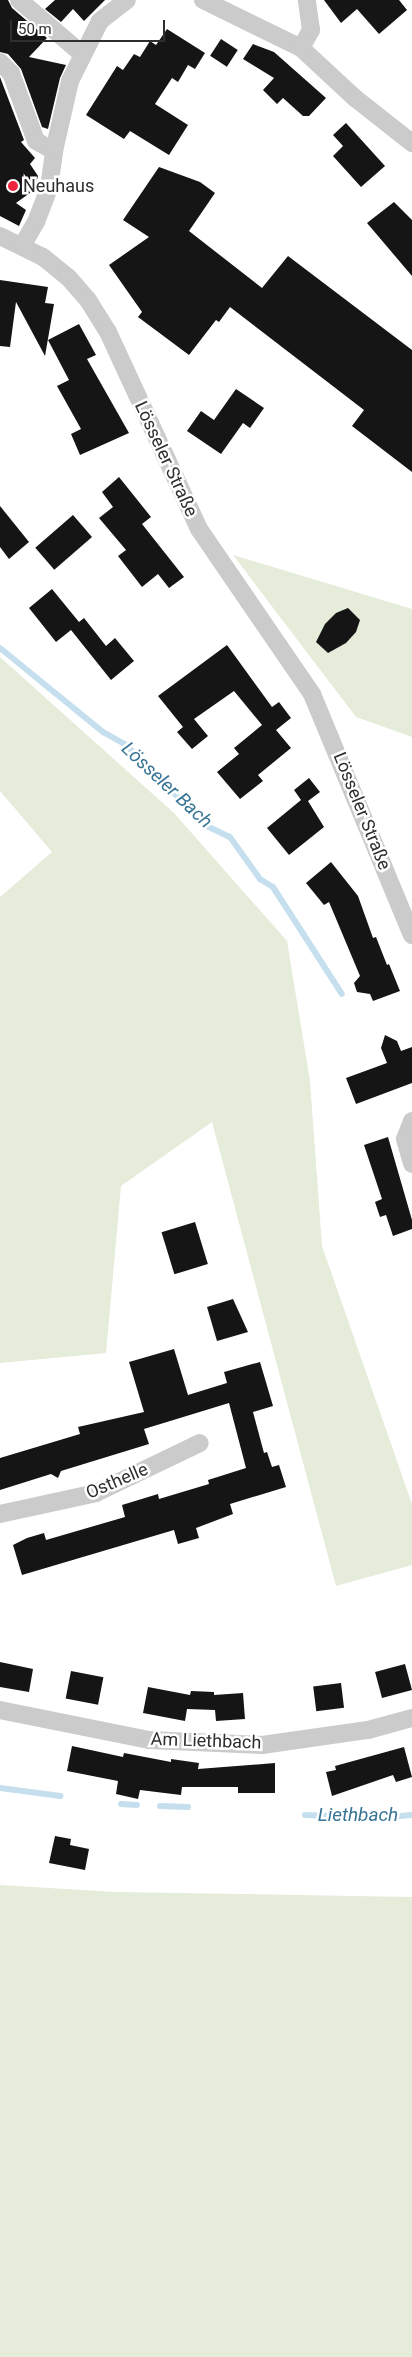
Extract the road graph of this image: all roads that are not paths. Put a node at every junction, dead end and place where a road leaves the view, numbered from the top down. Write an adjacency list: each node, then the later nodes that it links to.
1 (19, 0): 6 (street)
2 (127, 0): 6 (street)
3 (203, 0): 5 (street)
4 (307, 0): 5 (street)
5 (302, 48): 8 (street)
6 (82, 54): 9 (street)
7 (0, 62): 9 (street)
8 (412, 143)
9 (54, 151): 11 (street)
10 (0, 236): 11 (street, Lösseler Straße)
11 (22, 246): 12 (street, Lösseler Straße)
12 (406, 904): 13 (street, Lösseler Straße)
13 (412, 935)
14 (412, 1121): 15 (street)
15 (412, 1164)
16 (200, 1443): 17 (street, Osthelle)
17 (0, 1514)
18 (0, 1710): 19 (street, Am Liethbach)
19 (412, 1718)

